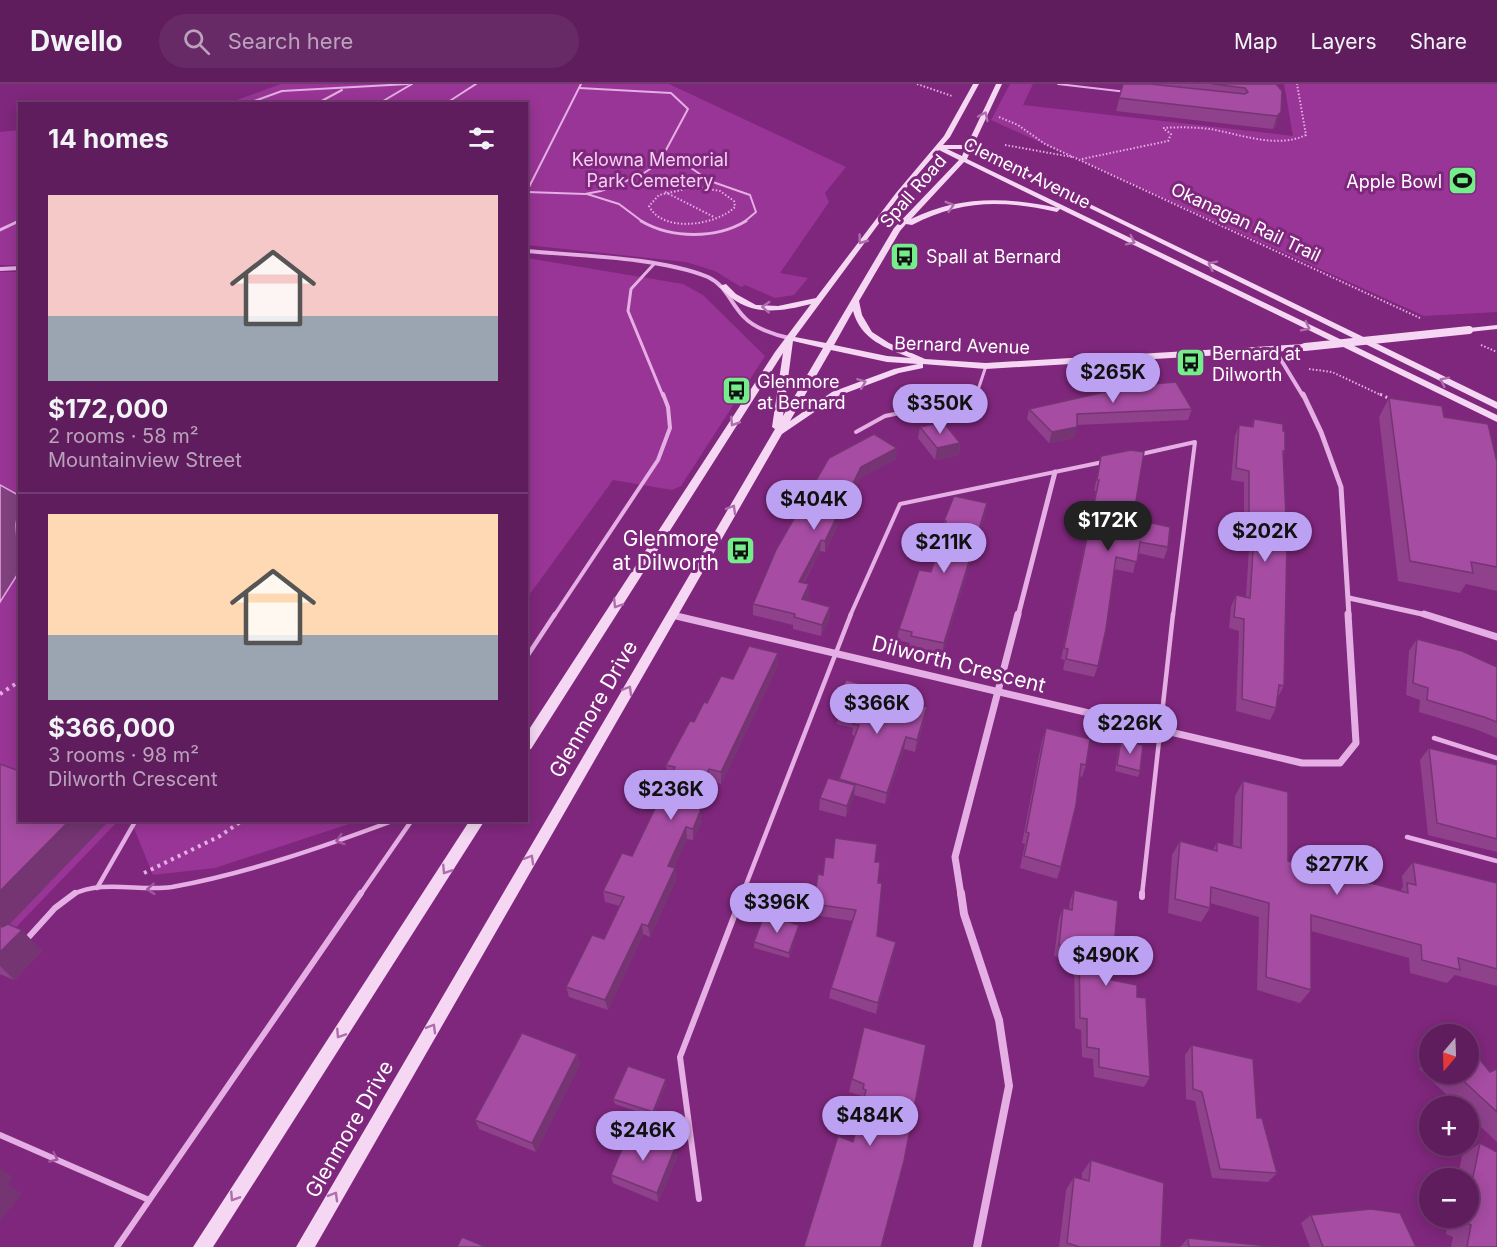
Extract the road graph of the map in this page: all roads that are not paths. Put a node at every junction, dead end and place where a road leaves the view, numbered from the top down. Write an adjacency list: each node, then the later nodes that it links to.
1 (410, 84): 7 (lane); 12 (lane)
2 (476, 84): 13 (lane)
3 (581, 84): 8 (lane)
4 (976, 84): 14 (main road, Spall Road)
5 (999, 84): 15 (main road, Spall Road, one-way to 5)
6 (1058, 84): 9 (lane)
7 (344, 88): 10 (lane); 11 (lane)
8 (579, 88): 17 (lane); 18 (lane)
9 (1127, 92)
10 (252, 102)
11 (320, 102)
12 (381, 102)
13 (448, 102)
14 (938, 147): 15 (main road, Clement Avenue); 16 (main road, Clement Avenue); 30 (main road, Spall Road, one-way to 30)
15 (969, 147): 16 (main road, Spall Road); 38 (main road, Clement Avenue, one-way to 15)
16 (963, 160): 21 (main road, Clement Avenue); 24 (main road, Spall Road)
17 (659, 163): 20 (lane); 20 (lane)
18 (528, 191)
19 (528, 193): 20 (lane)
20 (585, 194)
21 (1078, 216): 24 (main road, one-way to 21); 39 (main road, Clement Avenue, one-way to 39)
22 (18, 221): 23 (lane)
23 (0, 230)
24 (897, 230): 31 (main road, Spall Road)
25 (528, 251): 26 (street)
26 (654, 264): 29 (street); 49 (lane)
27 (18, 267): 28 (street)
28 (0, 269)
29 (723, 286): 30 (main road, one-way to 29); 33 (street, Bernard Avenue)
30 (816, 300): 33 (main road, Spall Road)
31 (855, 301): 34 (main road, Spall Road); 36 (main road)
32 (1497, 327): 35 (main road, Bernard Avenue, bridge)
33 (789, 338): 34 (main road, Bernard Avenue); 41 (main road); 53 (main road, Glenmore Drive, one-way to 53)
34 (827, 347): 36 (main road, Bernard Avenue); 41 (main road, Glenmore Drive)
35 (1275, 350): 37 (main road, Bernard Avenue); 45 (street, Dilworth Crescent)
36 (933, 364): 37 (main road, Bernard Avenue); 41 (main road, one-way to 36)
37 (986, 366): 40 (lane)
38 (1497, 406)
39 (1497, 419)
40 (856, 432)
41 (776, 434): 46 (main road, Glenmore Drive, one-way to 41)
42 (1125, 457): 51 (lane)
43 (1113, 460): 44 (lane)
44 (1055, 472): 48 (lane); 50 (street)
45 (1349, 598): 47 (street); 51 (street, Dilworth Crescent)
46 (672, 615): 48 (street, Dilworth Crescent); 69 (main road, Glenmore Drive, one-way to 46)
47 (1497, 637)
48 (836, 651): 50 (street, Dilworth Crescent); 65 (lane)
49 (528, 655)
50 (999, 691): 51 (street, Dilworth Crescent); 70 (street)
51 (1159, 729): 62 (lane)
52 (1434, 738): 54 (lane)
53 (528, 742)
54 (1497, 758)
55 (135, 822): 61 (lane)
56 (389, 822): 61 (lane, one-way to 61)
57 (411, 822): 66 (lane)
58 (477, 822): 68 (main road, one-way to 68)
59 (1407, 837): 60 (lane)
60 (1497, 861)
61 (97, 888): 63 (lane)
62 (1142, 897)
63 (24, 943)
64 (0, 1135): 66 (lane, one-way to 66)
65 (699, 1199)
66 (149, 1200): 67 (lane)
67 (117, 1247)
68 (202, 1247)
69 (305, 1247)
70 (977, 1247)

